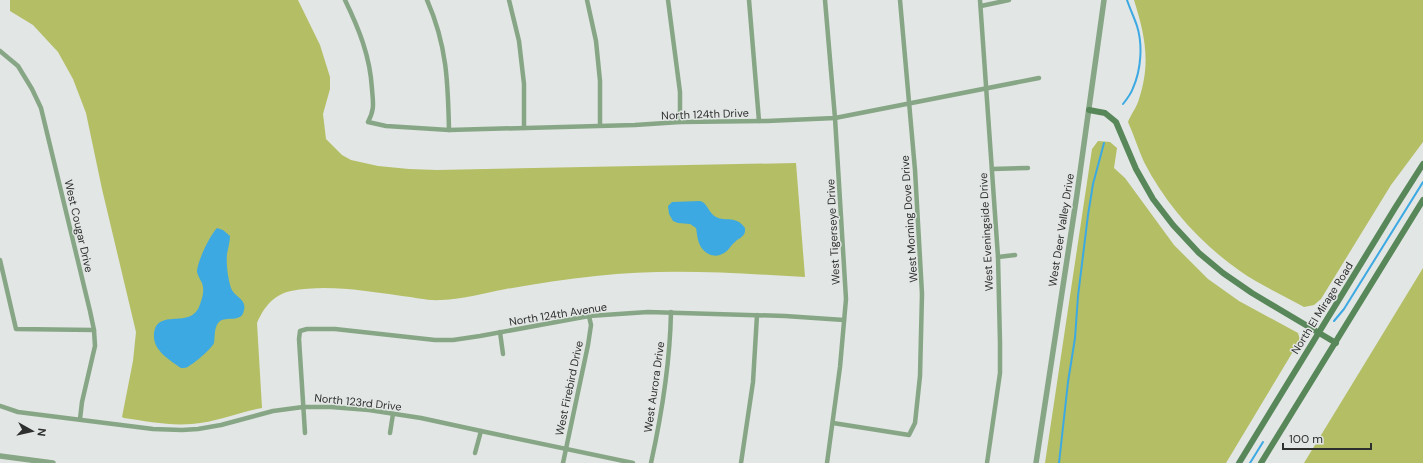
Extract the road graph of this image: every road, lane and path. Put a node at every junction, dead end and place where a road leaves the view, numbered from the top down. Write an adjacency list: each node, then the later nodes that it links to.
1 (345, 0): 23 (street, North 124th Drive)
2 (427, 0): 23 (street)
3 (509, 0): 22 (street)
4 (587, 0): 21 (street)
5 (668, 0): 20 (street)
6 (749, 0): 19 (street)
7 (825, 0): 18 (street, West Tigerseye Drive)
8 (900, 0): 16 (street, West Morning Dove Drive)
9 (980, 0): 12 (street, West Eveningside Drive)
10 (1009, 0): 12 (street)
11 (1104, 0): 17 (street, West Deer Valley Drive)
12 (980, 6): 15 (street, West Eveningside Drive)
13 (0, 51): 35 (street, West Cougar Drive)
14 (1039, 78): 15 (street, North 124th Drive)
15 (986, 89): 16 (street, North 124th Drive); 26 (street, West Eveningside Drive)
16 (910, 104): 18 (street, North 124th Drive); 44 (street, West Morning Dove Drive)
17 (1089, 110): 37 (main road); 58 (street, West Deer Valley Drive)
18 (835, 118): 19 (street, North 124th Drive); 34 (street, West Tigerseye Drive)
19 (759, 121): 20 (street, North 124th Drive)
20 (680, 122): 21 (street, North 124th Drive)
21 (600, 125): 22 (street, North 124th Drive)
22 (524, 128): 23 (street, North 124th Drive)
23 (449, 130)
24 (1423, 164): 37 (main road, North El Mirage Road)
25 (1028, 168): 26 (street)
26 (992, 169): 29 (street, West Eveningside Drive)
27 (1423, 200): 38 (main road)
28 (1015, 255): 29 (street)
29 (998, 257): 57 (street, West Eveningside Drive)
30 (0, 260): 35 (street)
31 (671, 312): 32 (street, North 124th Avenue); 33 (street, North 124th Avenue); 54 (street, West Aurora Drive)
32 (757, 315): 34 (street, North 124th Avenue); 55 (street)
33 (589, 316): 36 (street, North 124th Avenue); 48 (street, West Firebird Drive)
34 (844, 320): 44 (street, West Tigerseye Drive)
35 (94, 330): 43 (street, West Cougar Drive)
36 (500, 332): 39 (street); 41 (street, North 124th Avenue)
37 (1318, 333): 38 (main road); 59 (main road, North El Mirage Road)
38 (1336, 343): 60 (main road)
39 (504, 354)
40 (0, 406): 43 (street, North 123rd Drive)
41 (303, 407): 42 (street, North 123rd Drive); 43 (street, North 123rd Drive); 46 (street)
42 (393, 414): 45 (street, North 123rd Drive); 47 (street)
43 (80, 419)
44 (833, 423): 56 (street, West Tigerseye Drive)
45 (481, 431): 48 (street, North 123rd Drive); 49 (street)
46 (305, 433)
47 (390, 433)
48 (566, 448): 52 (street, West Firebird Drive); 53 (street, North 123rd Drive)
49 (475, 453)
50 (0, 456): 51 (street)
51 (53, 463)
52 (563, 463)
53 (633, 463)
54 (651, 463)
55 (740, 463)
56 (827, 463)
57 (987, 463)
58 (1036, 463)
59 (1240, 463)
60 (1261, 463)

